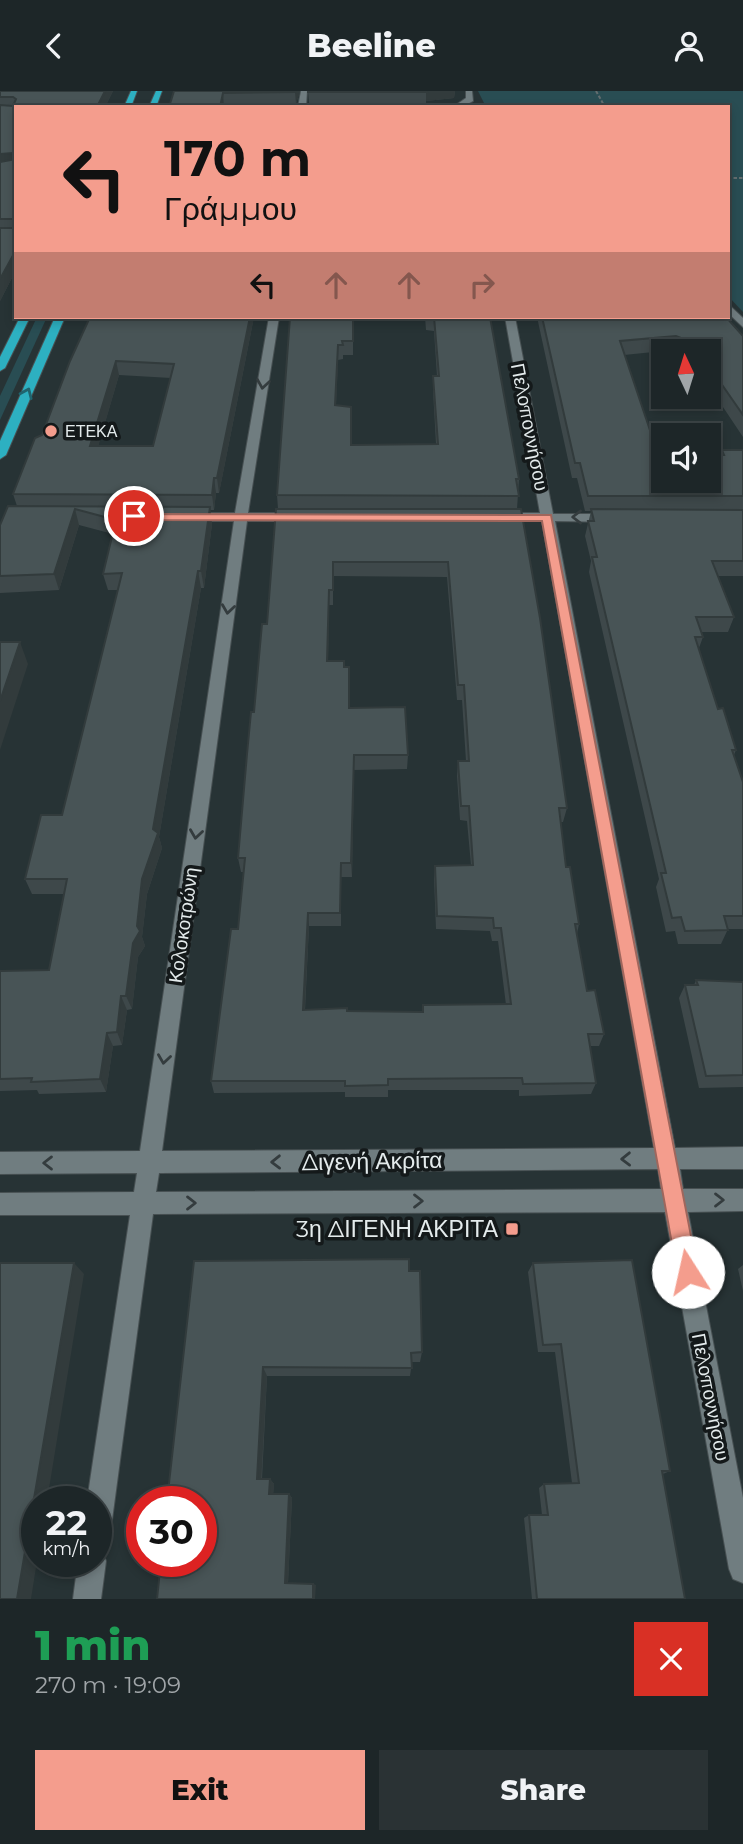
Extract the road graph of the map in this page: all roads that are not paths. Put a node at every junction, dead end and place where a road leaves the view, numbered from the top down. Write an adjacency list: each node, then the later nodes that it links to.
1 (469, 91): 2 (street)
2 (460, 105)
3 (730, 309): 8 (street)
4 (24, 319): 9 (main road)
5 (59, 319): 10 (main road, one-way to 5)
6 (274, 319): 12 (street, Κολοκοτρώνη, one-way to 12)
7 (510, 319): 15 (street, Πελοποννήσου)
8 (743, 324)
9 (0, 368)
10 (0, 455)
11 (174, 517): 12 (street)
12 (241, 517): 13 (street); 20 (street, Κολοκοτρώνη, one-way to 20)
13 (310, 517)
14 (491, 517): 15 (street)
15 (547, 517): 16 (street, one-way to 15); 18 (street, Πελοποννήσου)
16 (631, 518)
17 (743, 1158): 18 (street, Διγενή Ακρίτα)
18 (667, 1159): 20 (street, Διγενή Ακρίτα, one-way to 20); 22 (street, Πελοποννήσου)
19 (0, 1163): 20 (street, Διγενή Ακρίτα, one-way to 19)
20 (149, 1163): 23 (street, Κολοκοτρώνη)
21 (743, 1199): 22 (street, Διγενή Ακρίτα, one-way to 21)
22 (674, 1200): 23 (street, Διγενή Ακρίτα, one-way to 22); 26 (street, Πελοποννήσου)
23 (143, 1203): 24 (street, Διγενή Ακρίτα); 25 (street, Κολοκοτρώνη)
24 (0, 1204)
25 (103, 1486)
26 (743, 1569)
27 (90, 1577): 28 (street)
28 (87, 1599)

